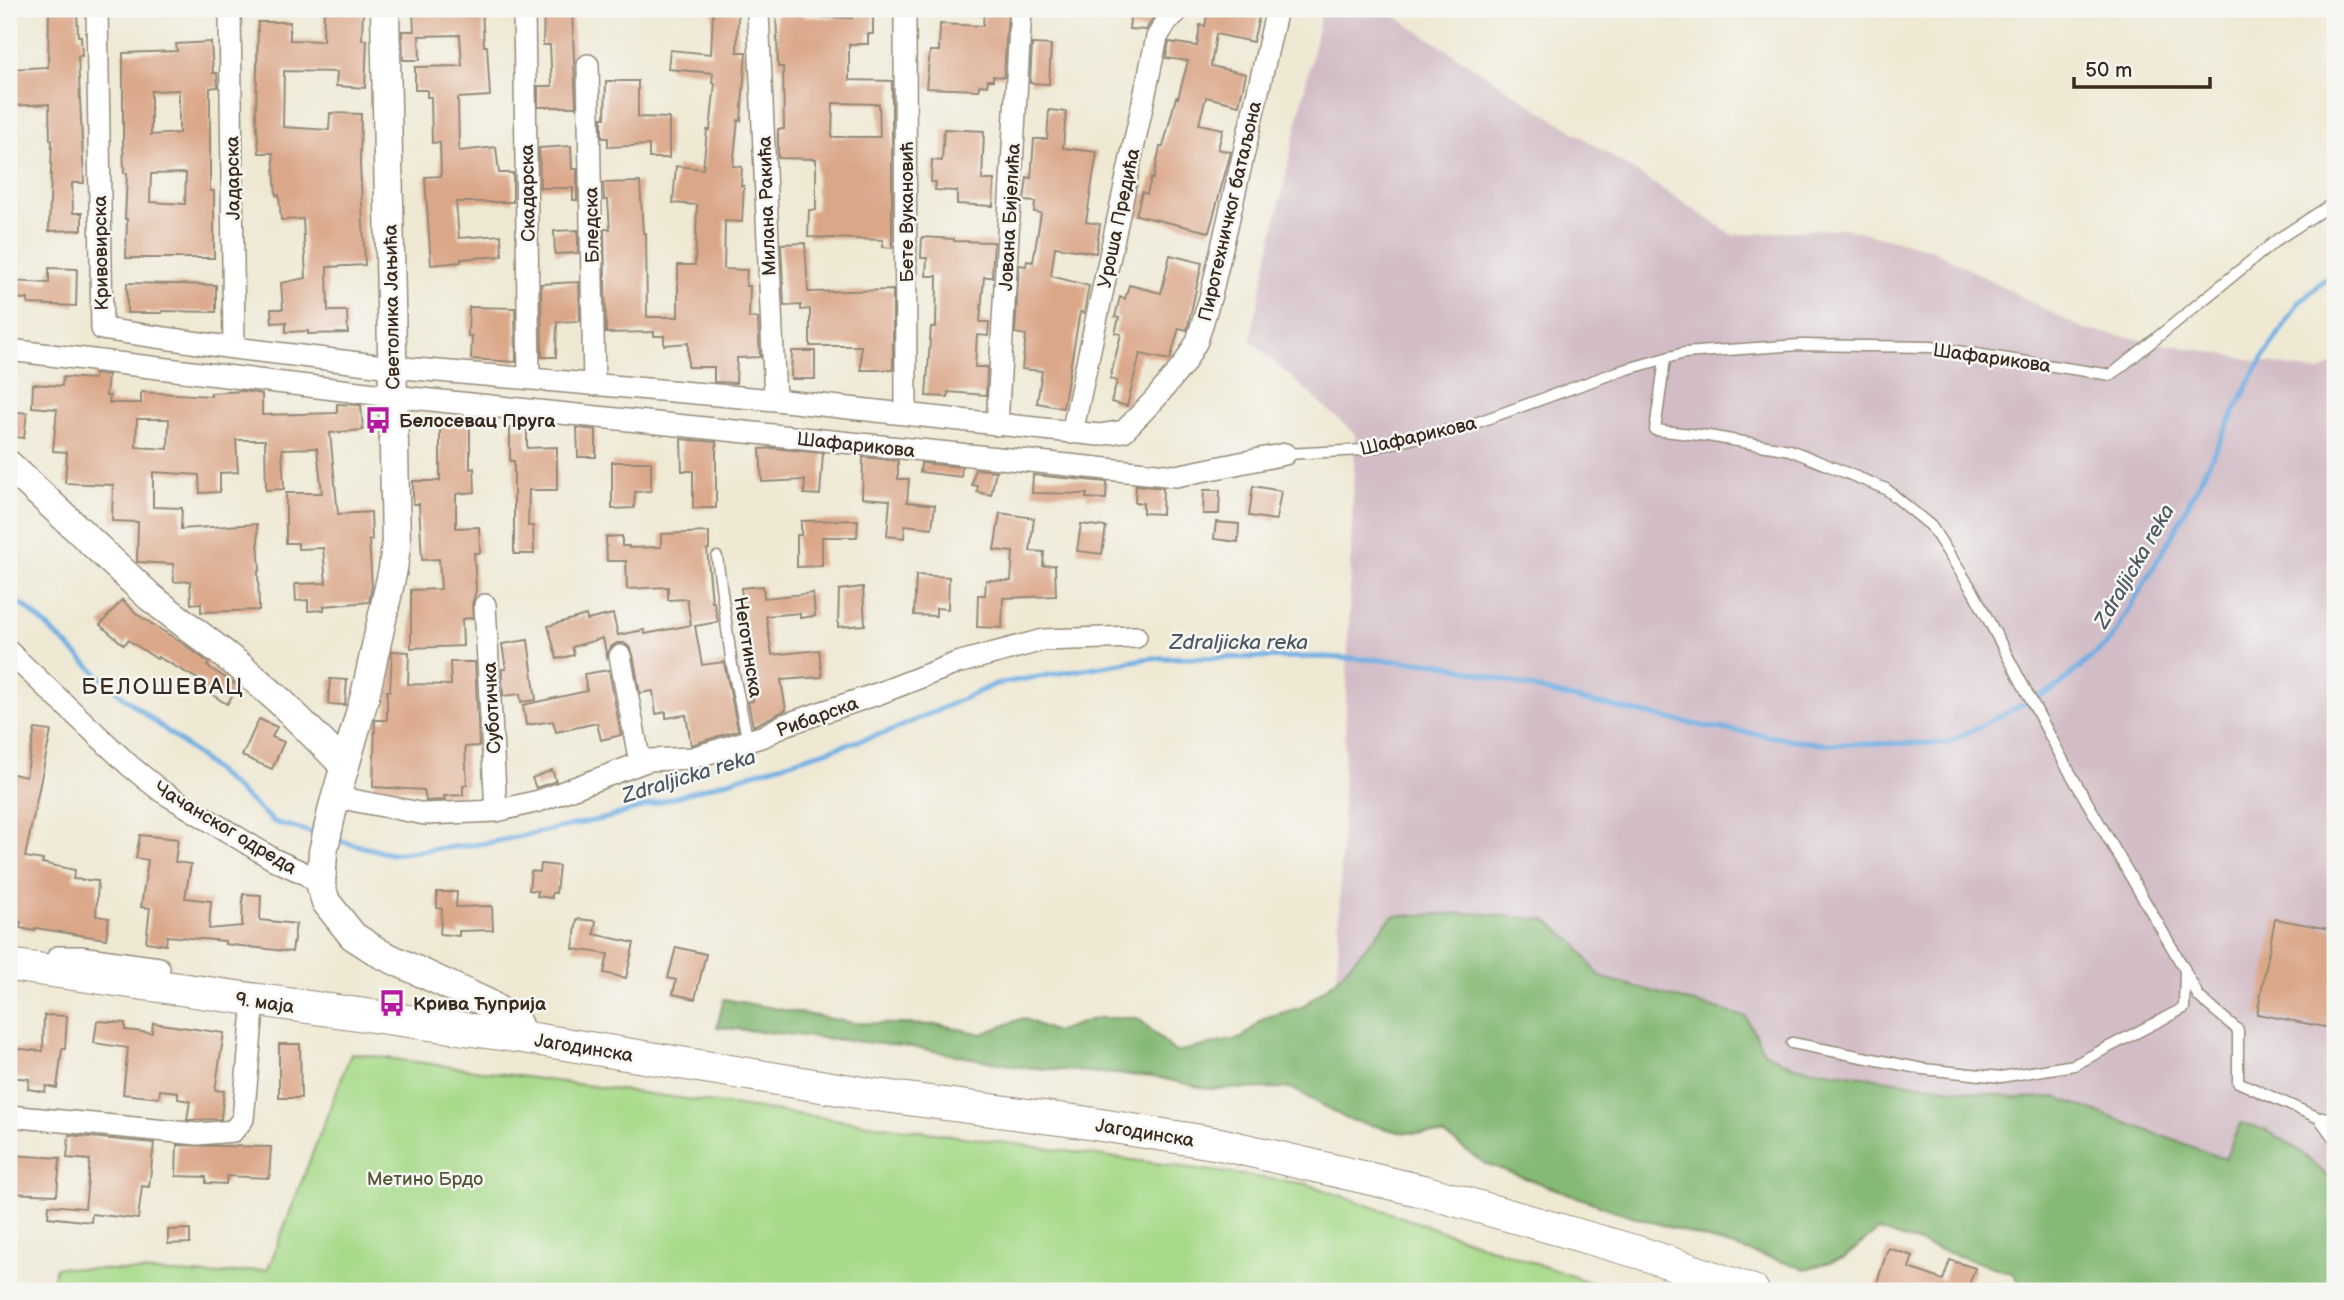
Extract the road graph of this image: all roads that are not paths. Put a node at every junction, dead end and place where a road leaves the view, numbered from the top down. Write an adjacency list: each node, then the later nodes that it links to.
1 (97, 9): 12 (street, Кривовирска)
2 (230, 9): 12 (street, Јадарска)
3 (385, 9): 15 (street, Светолика Јањића)
4 (524, 9): 16 (street, Скадарска)
5 (905, 9): 20 (street, Бете Вукановић)
6 (1021, 9): 21 (street, Јована Бијелића)
7 (1277, 9): 22 (street, Пиротехничког батаљона)
8 (1179, 10): 23 (street, Уроша Предића)
9 (758, 12): 19 (street, Милана Ракића)
10 (588, 65): 17 (street, Бледска)
11 (2335, 202): 14 (lane, Шафарикова)
12 (234, 348): 15 (street, Кривовирска)
13 (9, 350): 18 (street, Шафарикова)
14 (1665, 359): 24 (lane, Шафарикова); 43 (lane)
15 (392, 367): 16 (street, Кривовирска); 18 (street, Светолика Јањића)
16 (529, 378): 17 (street, Кривовирска)
17 (594, 385): 19 (street, Кривовирска)
18 (392, 396): 24 (street, Шафарикова); 31 (street, Светолика Јањића)
19 (775, 400): 20 (street, Кривовирска)
20 (906, 414): 21 (street, Кривовирска)
21 (997, 425): 23 (street, Кривовирска)
22 (1124, 431): 23 (street, Кривовирска)
23 (1072, 433)
24 (1285, 454)
25 (9, 465): 32 (street)
26 (717, 557): 33 (lane, Неготинска)
27 (485, 606): 37 (street, Суботичка)
28 (1136, 637): 33 (street, Рибарска)
29 (9, 652): 38 (street, Чачанског одреда)
30 (620, 656): 34 (street)
31 (359, 720): 32 (street); 35 (street, Светолика Јањића)
32 (308, 730): 35 (street)
33 (748, 741): 34 (street, Рибарска)
34 (640, 763): 37 (street, Рибарска)
35 (344, 767): 36 (street, Светолика Јањића)
36 (334, 802): 37 (street, Рибарска); 38 (street, Светолика Јањића)
37 (496, 811)
38 (321, 886): 45 (street)
39 (9, 951): 41 (street)
40 (9, 965): 41 (main road, 9. маја)
41 (66, 965): 42 (street); 44 (main road, 9. маја)
42 (159, 968)
43 (2185, 970): 46 (lane); 49 (lane)
44 (254, 1000): 45 (main road, 9. маја); 47 (street)
45 (522, 1037): 51 (main road, Јагодинска)
46 (1792, 1043)
47 (9, 1116)
48 (2335, 1117): 49 (lane)
49 (2319, 1118): 50 (lane)
50 (2335, 1140)
51 (1753, 1291)

